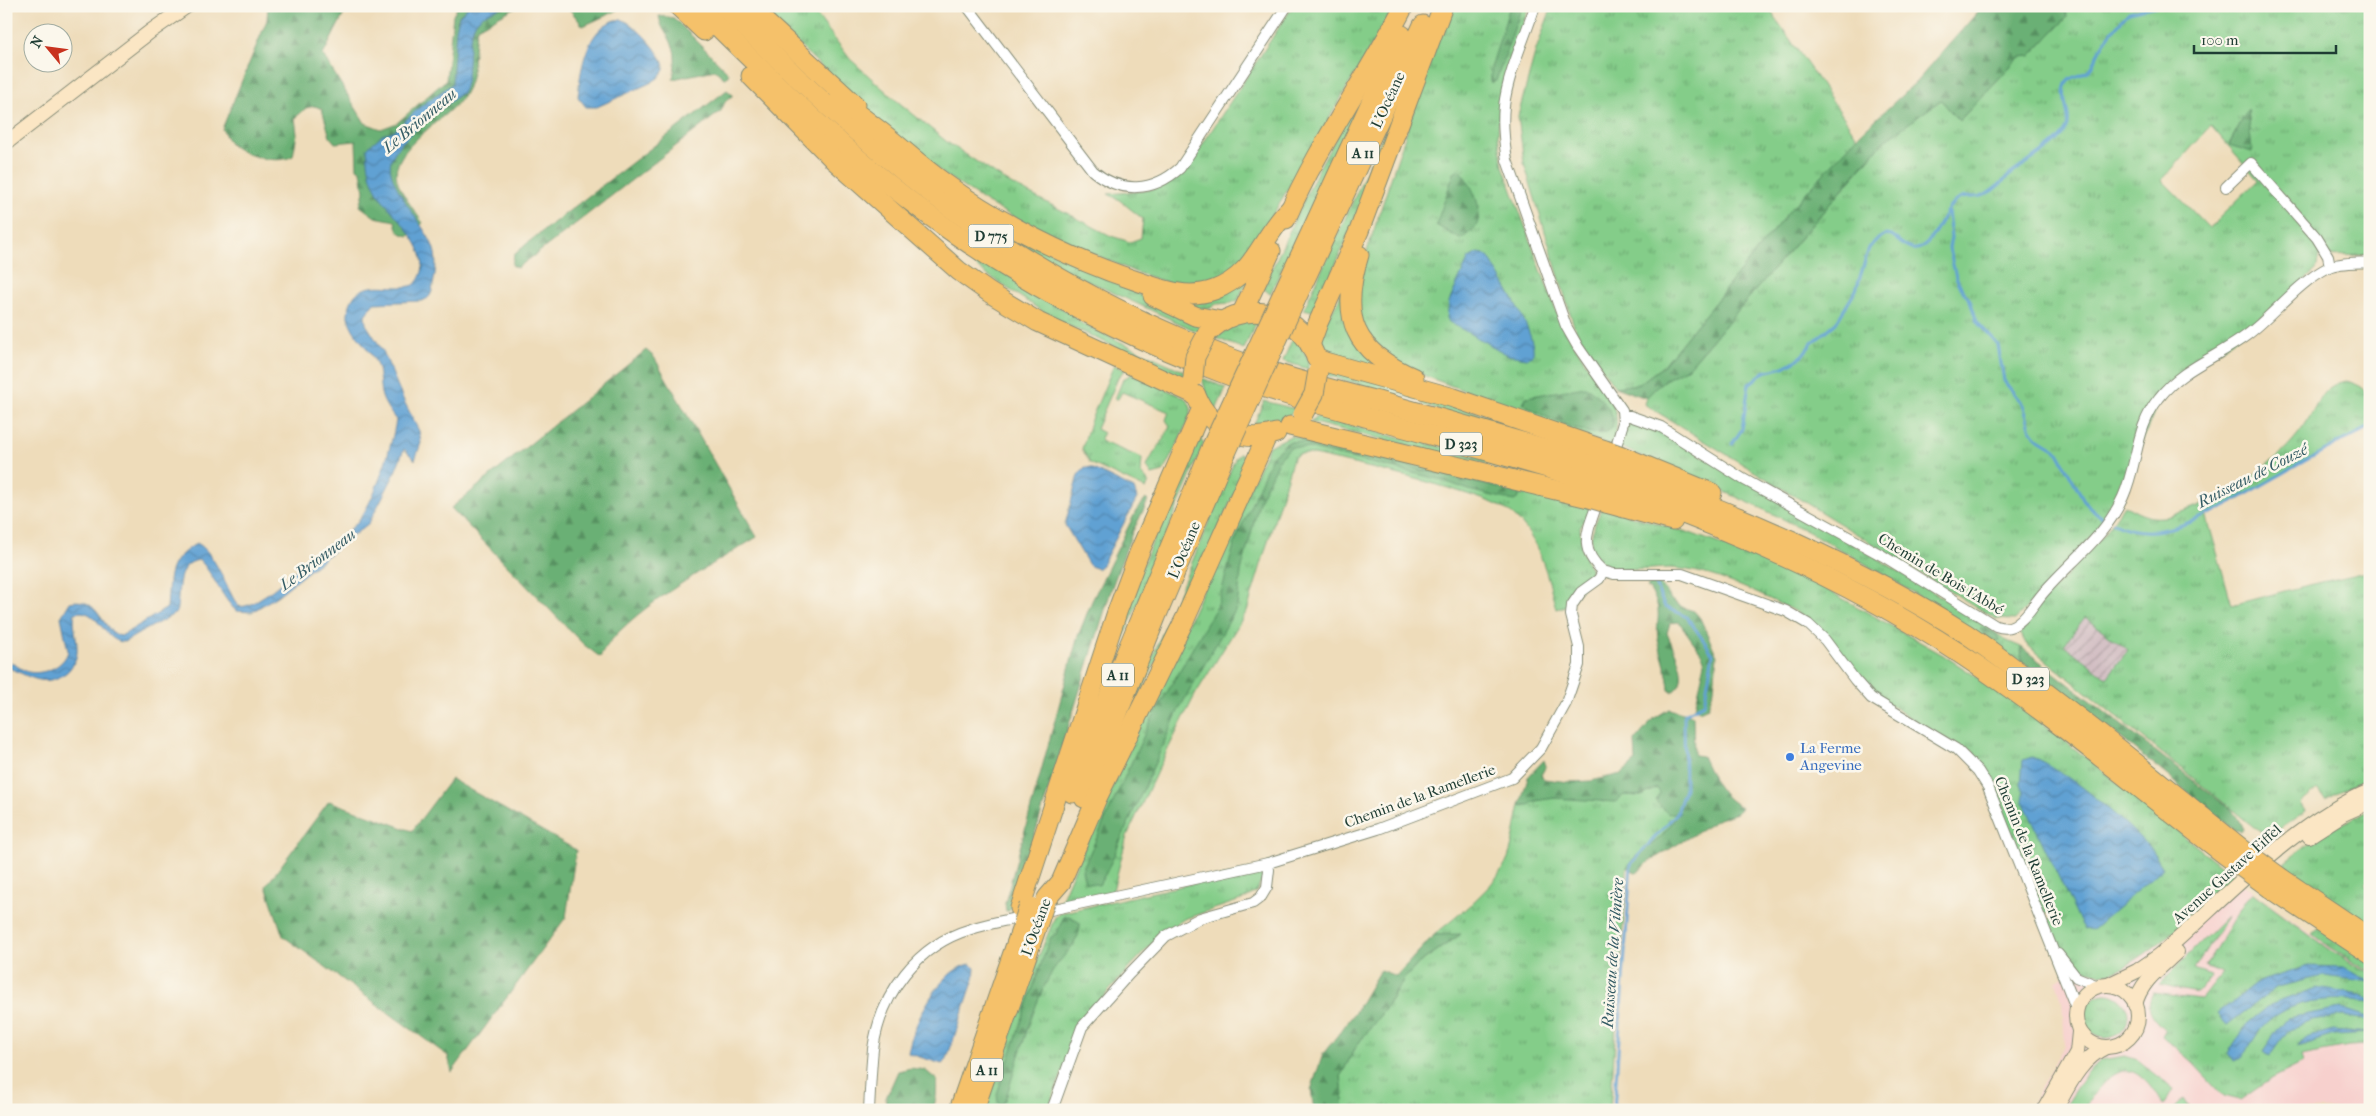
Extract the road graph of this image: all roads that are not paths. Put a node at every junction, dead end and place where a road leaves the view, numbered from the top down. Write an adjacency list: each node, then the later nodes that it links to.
1 (187, 6): 15 (street)
2 (678, 6): 26 (highway)
3 (697, 6): 16 (highway, D 775)
4 (723, 6): 13 (highway, D 775)
5 (748, 6): 14 (highway)
6 (967, 6): 7 (street)
7 (1287, 6)
8 (1404, 6): 19 (highway)
9 (1416, 6): 23 (highway, L’Océane / A 11)
10 (1432, 6): 23 (highway, L’Océane / A 11)
11 (1443, 6): 18 (highway)
12 (1535, 6): 31 (street)
13 (744, 27): 14 (highway); 28 (highway, D 775)
14 (872, 125): 22 (highway)
15 (6, 143)
16 (856, 155): 26 (highway); 28 (highway, D 775)
17 (2226, 187): 21 (street)
18 (1374, 193): 27 (highway); 30 (highway)
19 (1290, 209): 22 (highway); 24 (highway)
20 (2370, 262): 21 (street)
21 (2330, 266): 31 (street, Chemin de Bois l'Abbé)
22 (1112, 274): 25 (highway)
23 (1289, 298): 41 (highway, L’Océane / A 11, bridge)
24 (1242, 313): 25 (highway); 27 (highway)
25 (1222, 321): 29 (highway, bridge)
26 (1063, 332): 29 (highway)
27 (1315, 358): 30 (highway); 32 (highway, bridge)
28 (1279, 383): 34 (highway, D 323)
29 (1197, 394): 33 (highway); 41 (highway)
30 (1454, 398): 34 (highway)
31 (1623, 416): 36 (street)
32 (1296, 420): 33 (highway); 34 (highway)
33 (1267, 436): 41 (highway)
34 (1606, 476): 35 (highway, D 323); 35 (highway)
35 (1786, 546): 40 (highway, D 323, bridge)
36 (1603, 571): 39 (street, Chemin de la Ramellerie); 43 (street, Chemin de la Ramellerie)
37 (2370, 791): 45 (street, Avenue Gustave Eiffel)
38 (2370, 802): 46 (street, Avenue Gustave Eiffel)
39 (1268, 863): 50 (street, Chemin de la Ramellerie); 53 (street)
40 (2275, 883): 42 (highway, D 323); 44 (highway, D 323)
41 (1034, 910): 51 (highway, L’Océane / A 11); 52 (highway, L’Océane / A 11)
42 (2370, 938)
43 (2052, 945): 45 (street); 47 (street)
44 (2370, 954)
45 (2103, 985): 46 (street); 47 (street)
46 (2136, 1005): 49 (street)
47 (2076, 1008): 48 (street)
48 (2079, 1032): 49 (street); 54 (street)
49 (2106, 1047): 55 (street)
50 (869, 1110)
51 (959, 1110)
52 (974, 1110)
53 (1052, 1110)
54 (2044, 1110)
55 (2055, 1110)

